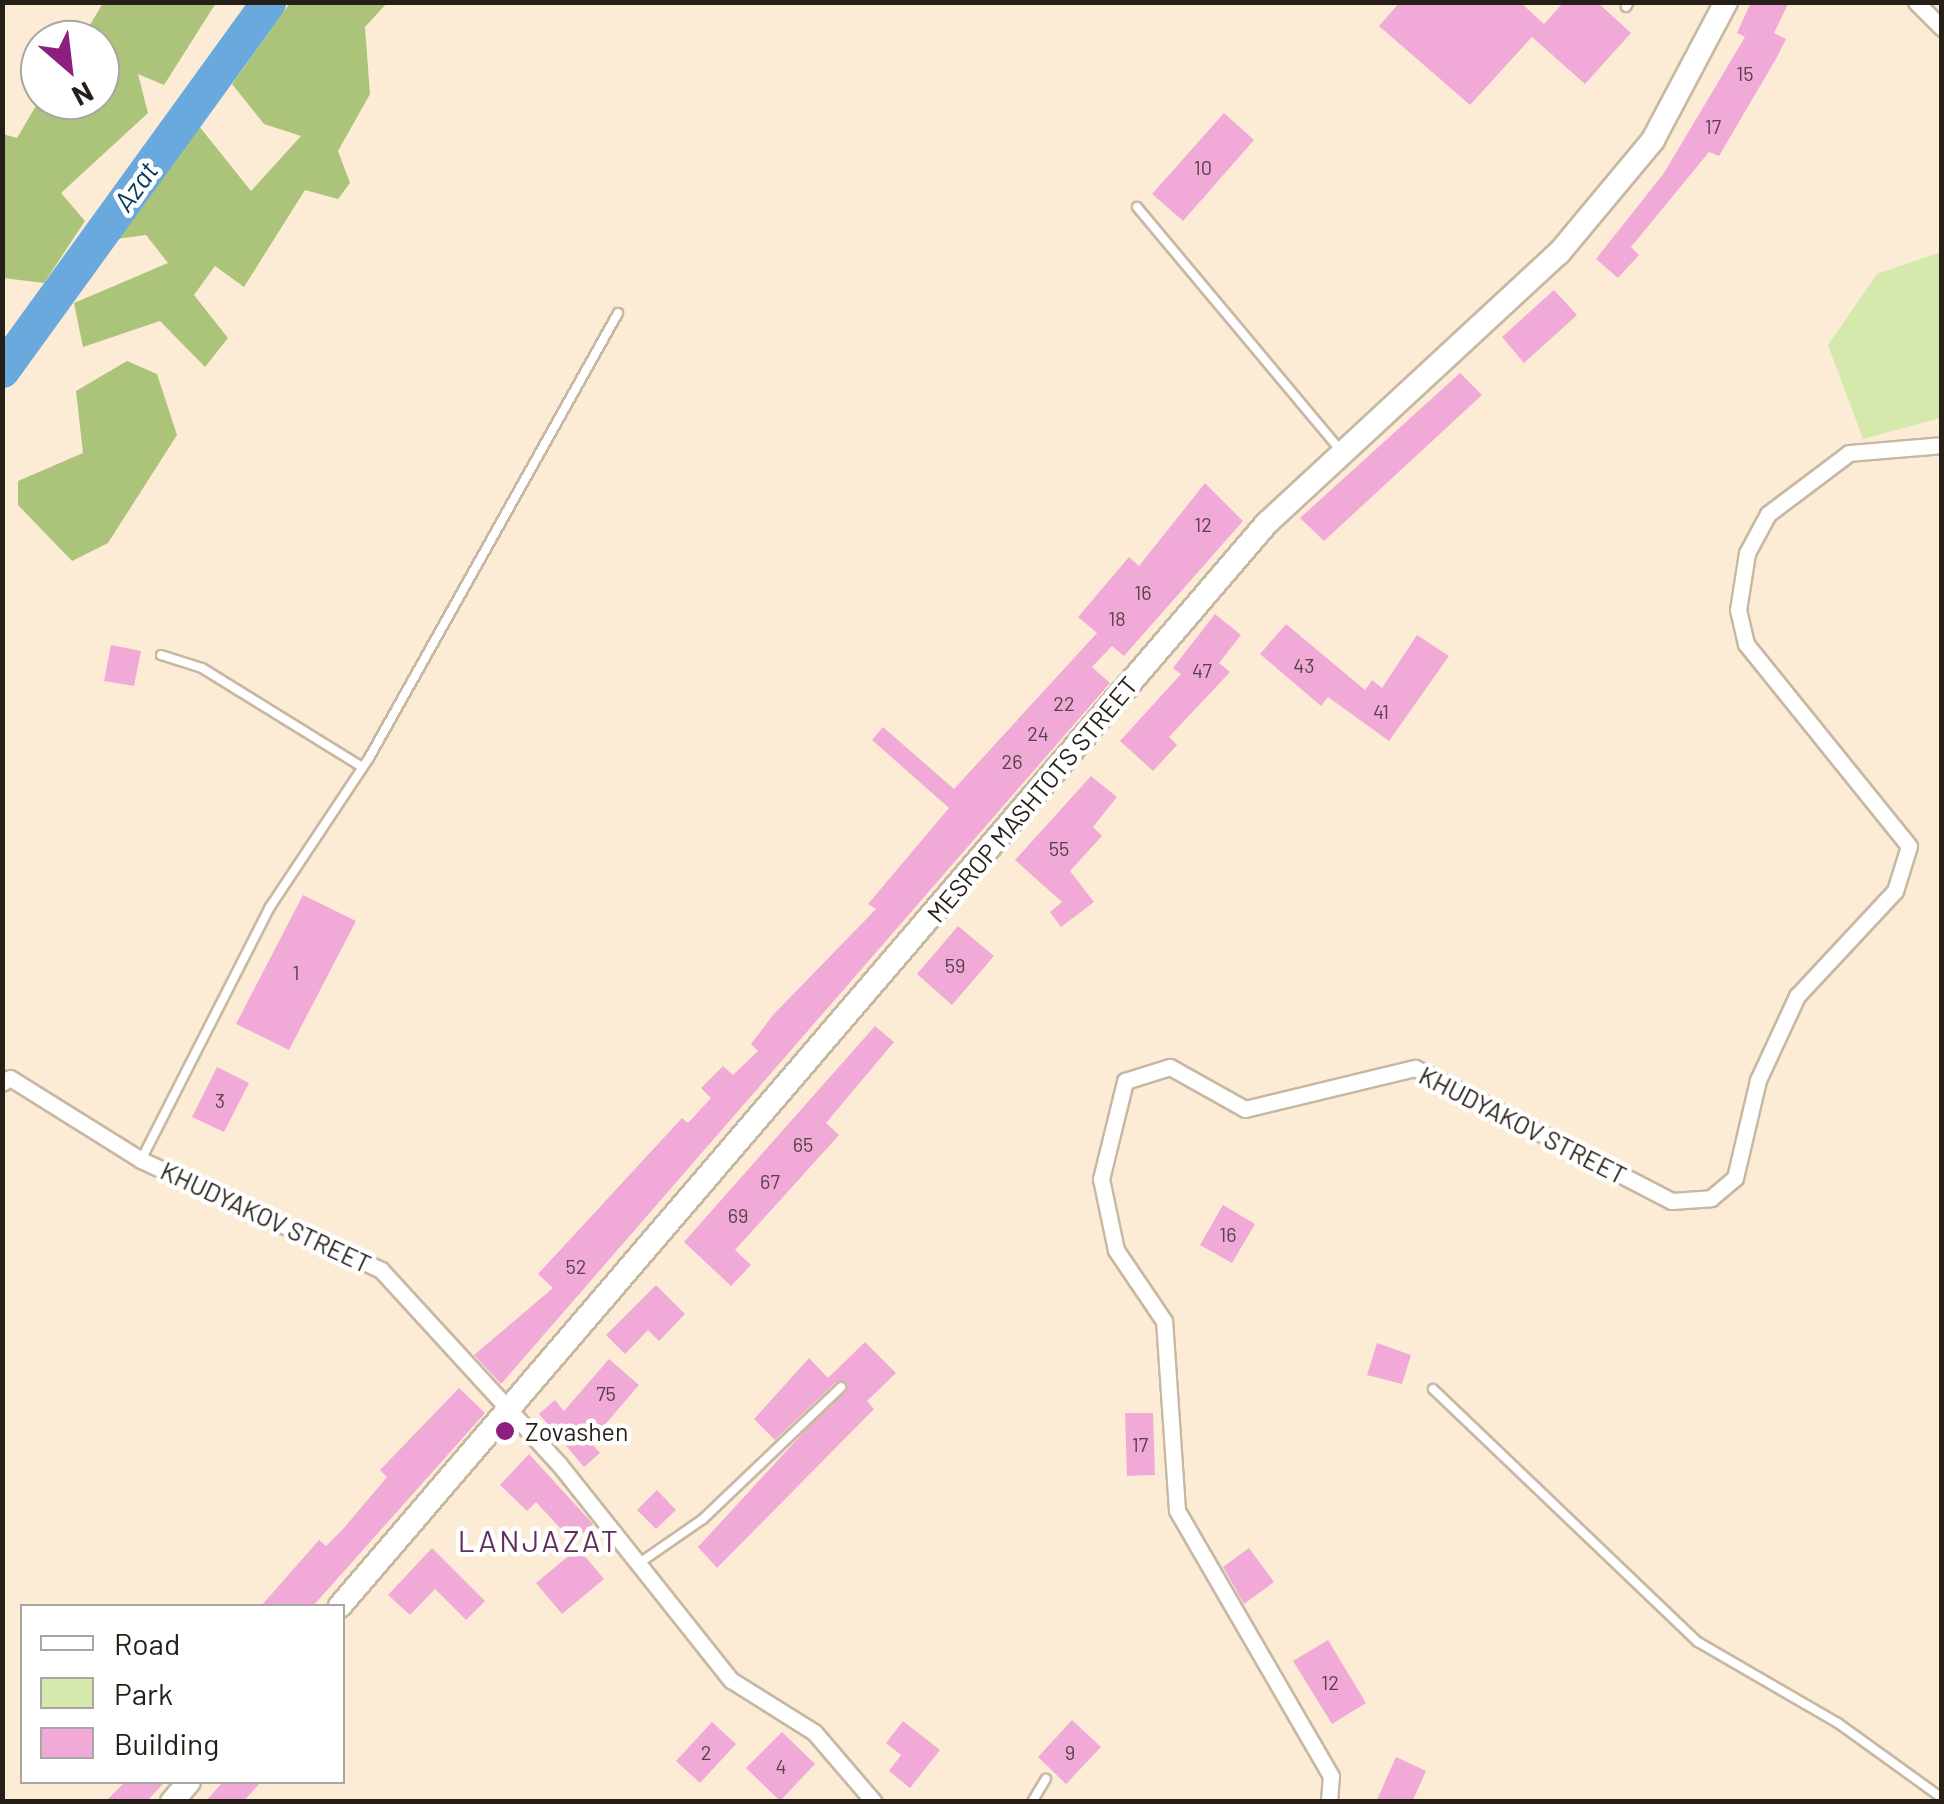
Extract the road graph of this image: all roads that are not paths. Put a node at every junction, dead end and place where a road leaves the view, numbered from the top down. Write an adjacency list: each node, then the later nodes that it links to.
1 (1726, 2): 7 (street, MESROP MASHTOTS STREET)
2 (1916, 2): 3 (street)
3 (1942, 28)
4 (1137, 207): 7 (lane)
5 (618, 313): 9 (lane)
6 (1942, 445): 21 (street, KHUDYAKOV STREET)
7 (1344, 455): 14 (street, MESROP MASHTOTS STREET)
8 (161, 655): 9 (lane)
9 (362, 767): 11 (lane)
10 (2, 1084): 11 (street, KHUDYAKOV STREET)
11 (141, 1160): 14 (street, KHUDYAKOV STREET)
12 (841, 1388): 15 (lane)
13 (1433, 1389): 18 (lane)
14 (506, 1414): 15 (street, KHUDYAKOV STREET); 16 (street, MESROP MASHTOTS STREET)
15 (638, 1564): 19 (street, KHUDYAKOV STREET)
16 (342, 1604)
17 (1046, 1779): 20 (lane)
18 (1942, 1798)
19 (874, 1802)
20 (1032, 1802)
21 (1329, 1802)

